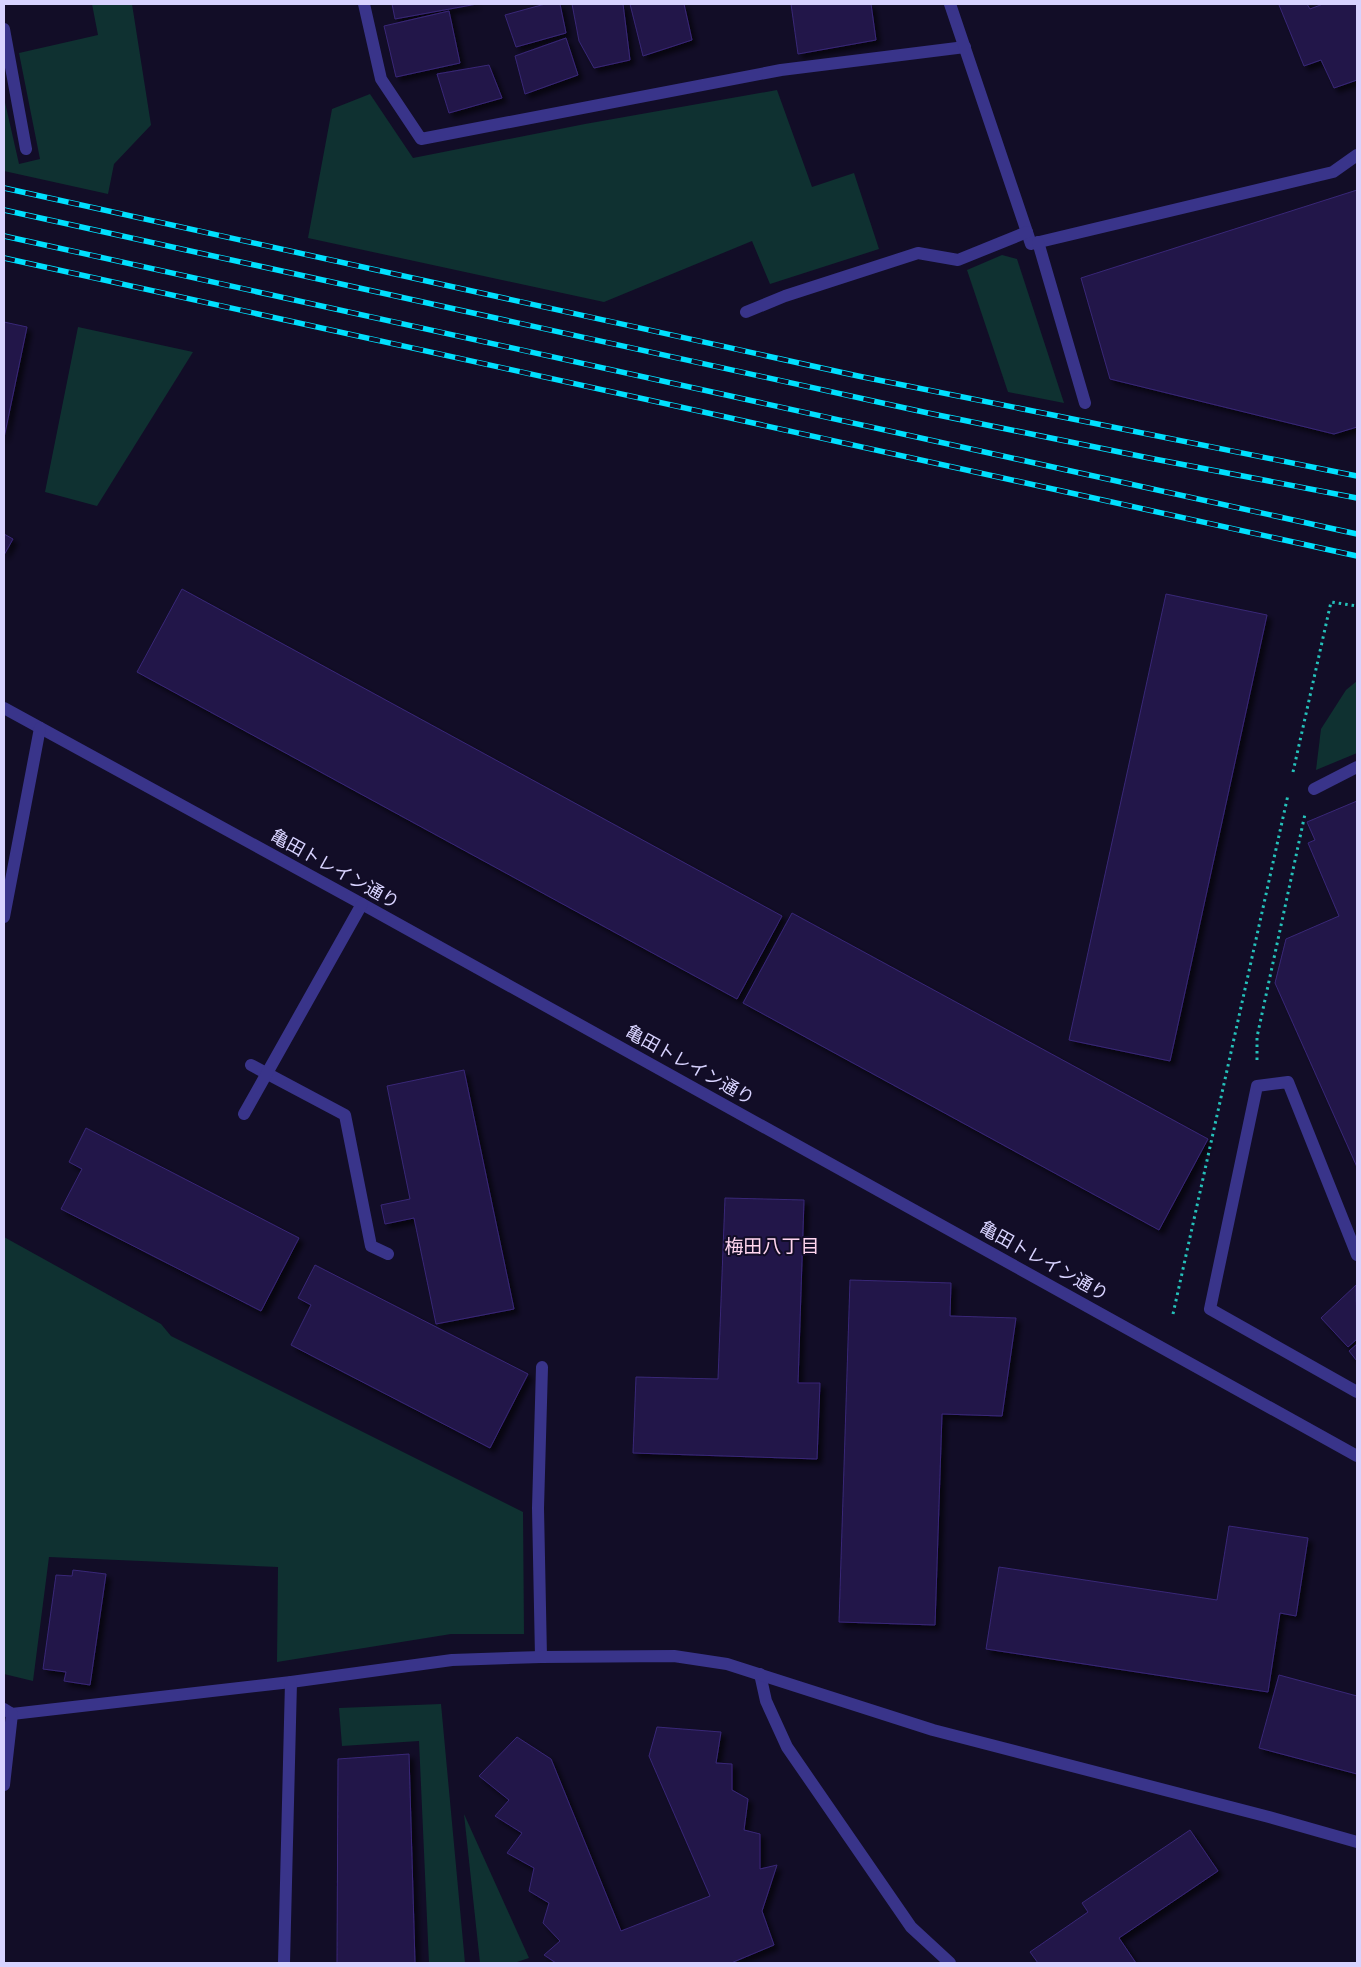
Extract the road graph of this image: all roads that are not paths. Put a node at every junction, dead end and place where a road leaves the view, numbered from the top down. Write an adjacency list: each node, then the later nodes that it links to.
1 (364, 4): 4 (street)
2 (950, 4): 4 (street)
3 (4, 30): 5 (street)
4 (965, 47): 7 (street)
5 (26, 149)
6 (1357, 155): 8 (street)
7 (1027, 232): 8 (street); 9 (street)
8 (1038, 242): 10 (street)
9 (746, 312)
10 (1085, 403)
11 (4, 708): 12 (street, 亀田トレイン通り)
12 (40, 728): 15 (street, 亀田トレイン通り); 16 (street)
13 (1357, 767): 14 (street)
14 (1314, 789)
15 (362, 904): 18 (street); 24 (street, 亀田トレイン通り)
16 (4, 917)
17 (251, 1065): 18 (street)
18 (267, 1074): 19 (street); 20 (street)
19 (244, 1114)
20 (388, 1254)
21 (1357, 1255): 23 (street)
22 (542, 1367): 25 (street)
23 (1357, 1392)
24 (1357, 1456)
25 (541, 1657): 26 (street); 27 (street)
26 (760, 1674): 30 (street); 32 (street)
27 (291, 1682): 28 (street); 31 (street)
28 (8, 1712): 29 (street)
29 (4, 1785)
30 (1357, 1842)
31 (284, 1963)
32 (950, 1963)

